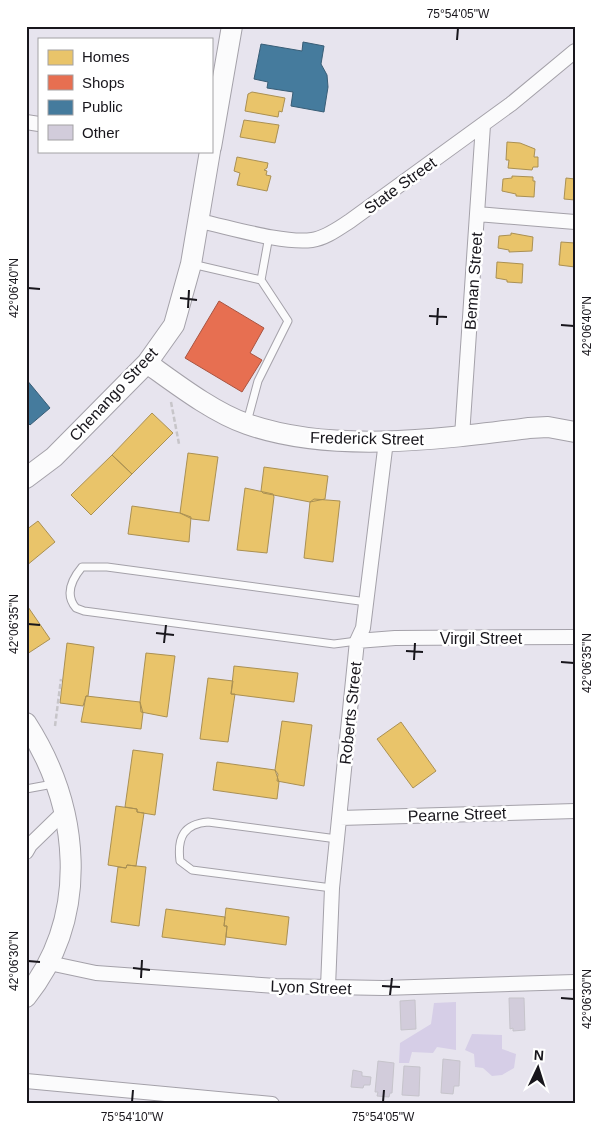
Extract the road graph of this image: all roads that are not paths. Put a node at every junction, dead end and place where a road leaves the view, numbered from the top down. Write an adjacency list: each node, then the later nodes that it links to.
1 (232, 26): 4 (street)
2 (575, 51): 3 (street, State Street)
3 (483, 125): 6 (street, Beman Street); 9 (street, State Street)
4 (212, 139)
5 (210, 152): 7 (street, Chenango Street)
6 (477, 214): 8 (street); 15 (street, Beman Street)
7 (198, 221): 9 (street, State Street); 10 (street, Chenango Street)
8 (575, 222)
9 (269, 235): 11 (lane)
10 (191, 264): 11 (lane); 12 (street, Chenango Street)
11 (261, 280): 13 (lane)
12 (147, 363): 13 (street, Frederick Street); 17 (street, Chenango Street)
13 (246, 424): 16 (street, Frederick Street)
14 (575, 432): 15 (street, Frederick Street)
15 (462, 436): 16 (street, Frederick Street)
16 (386, 441): 18 (street, Roberts Street)
17 (26, 478)
18 (366, 602): 20 (street, Roberts Street); 20 (lane)
19 (575, 637): 20 (street, Virgil Street)
20 (357, 641): 26 (street, Roberts Street)
21 (26, 722): 22 (street)
22 (56, 783): 23 (lane); 25 (street)
23 (26, 789)
24 (575, 811): 26 (street, Pearne Street)
25 (64, 812): 28 (street); 30 (street)
26 (340, 818): 27 (street, Roberts Street)
27 (337, 839): 29 (street, Roberts Street); 29 (lane)
28 (26, 852)
29 (332, 888): 32 (street, Roberts Street)
30 (49, 963): 32 (street, Lyon Street); 33 (street)
31 (575, 982): 32 (street, Lyon Street)
32 (328, 987)
33 (26, 997)
34 (26, 1081): 35 (street)
35 (272, 1104)

